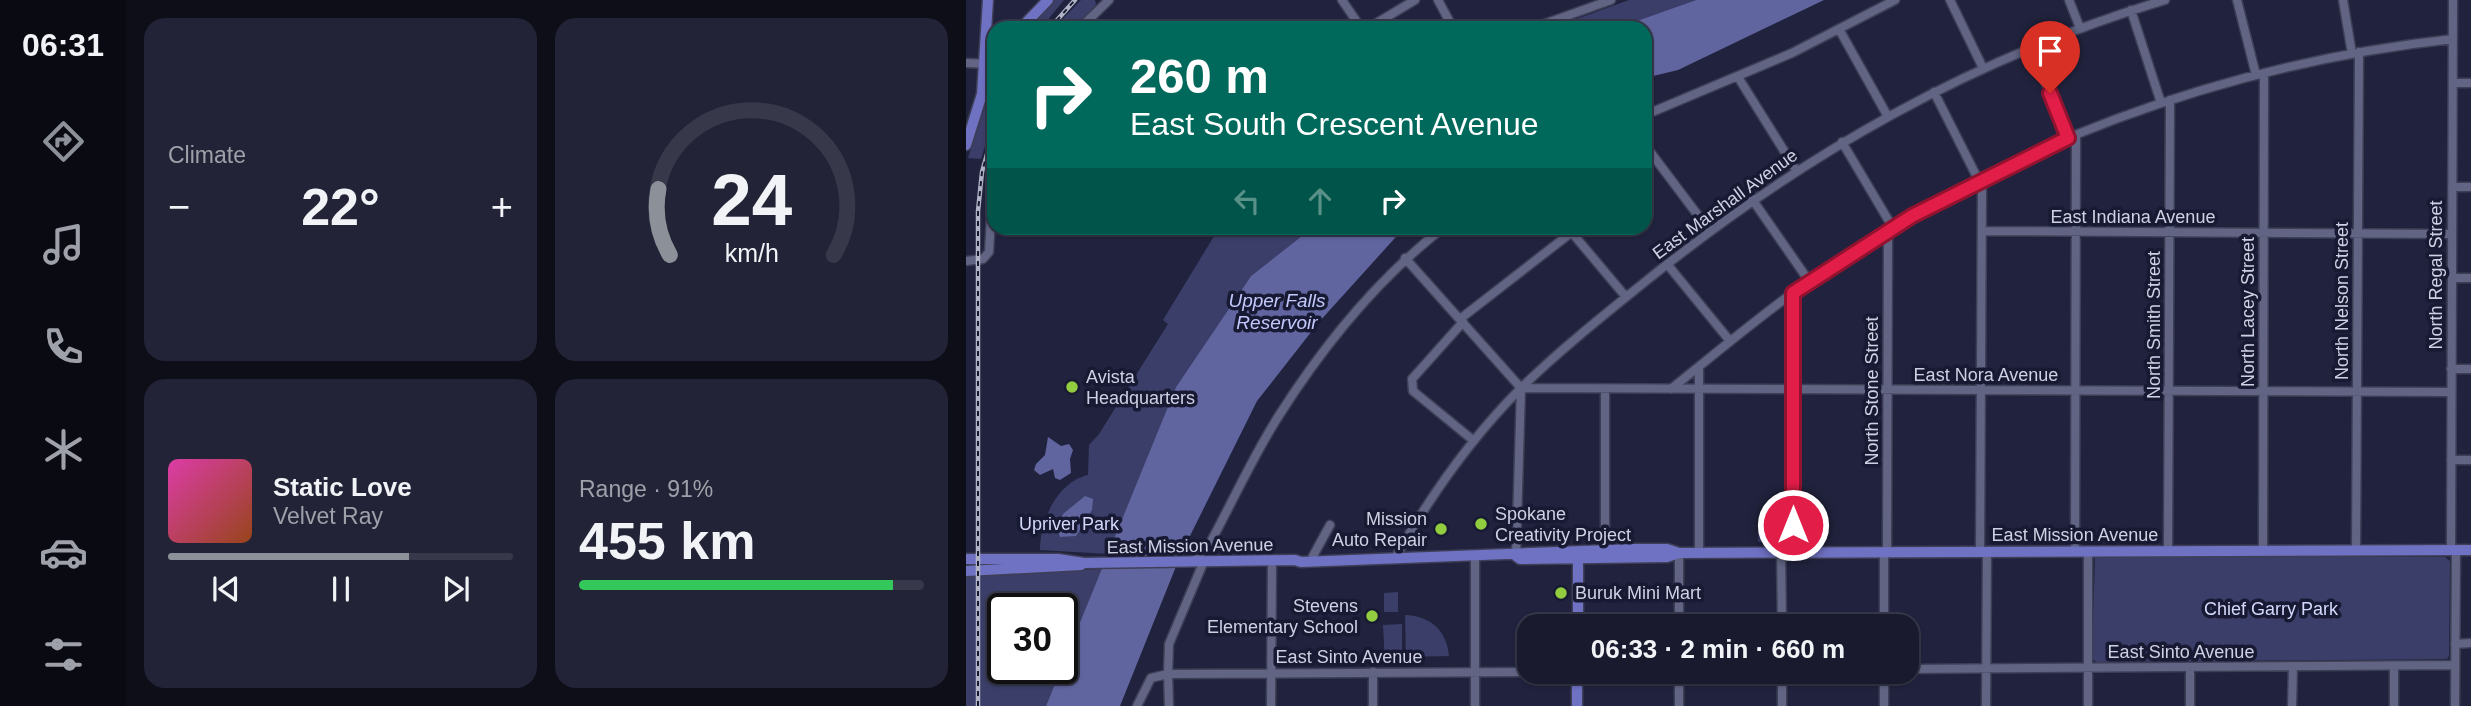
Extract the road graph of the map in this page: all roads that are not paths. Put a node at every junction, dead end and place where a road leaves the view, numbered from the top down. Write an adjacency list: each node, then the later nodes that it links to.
1 (988, 0): 16 (main road)
2 (1048, 0): 17 (main road)
3 (1109, 0): 18 (street)
4 (1342, 0): 19 (street)
5 (1415, 0): 20 (street)
6 (1438, 0): 21 (street)
7 (1611, 0): 22 (street)
8 (1895, 0): 24 (street)
9 (1950, 0): 30 (street)
10 (2069, 0): 23 (street)
11 (2165, 0): 15 (street, East Marshall Avenue)
12 (2237, 0): 31 (street, North Lacey Street)
13 (2343, 0): 27 (street, North Nelson Street)
14 (2453, 0): 25 (street, North Regal Street)
15 (2131, 10): 23 (street, East Marshall Avenue); 40 (street)
16 (989, 21)
17 (1028, 21)
18 (1087, 21)
19 (1356, 21)
20 (1380, 21)
21 (1449, 21)
22 (1553, 21)
23 (2080, 28): 26 (street, East Marshall Avenue)
24 (1839, 29): 33 (street); 42 (street)
25 (2453, 39): 27 (street); 34 (street, North Regal Street)
26 (2031, 47): 30 (street, East Marshall Avenue); 43 (street)
27 (2355, 53): 31 (street); 58 (street, North Nelson Street)
28 (966, 63): 29 (street)
29 (987, 63)
30 (1983, 68): 37 (street, East Marshall Avenue)
31 (2260, 74): 39 (street); 57 (street, North Lacey Street)
32 (987, 75): 38 (main road)
33 (1738, 77): 41 (street); 47 (street)
34 (2453, 83): 35 (street); 49 (street, North Regal Street)
35 (2471, 83)
36 (987, 85): 38 (main road)
37 (1934, 92): 42 (street, East Marshall Avenue); 48 (street)
38 (982, 94): 45 (main road)
39 (2170, 100): 40 (street); 56 (street, North Smith Street)
40 (2161, 103): 43 (street)
41 (1652, 112)
42 (1887, 115): 44 (street, East Marshall Avenue)
43 (2072, 137): 48 (street); 55 (street)
44 (1842, 142): 47 (street, East Marshall Avenue); 52 (street)
45 (966, 145)
46 (1652, 154): 53 (street)
47 (1796, 170): 51 (street, East Marshall Avenue)
48 (1979, 180): 52 (street); 54 (street)
49 (2452, 187): 50 (street); 59 (street, North Regal Street)
50 (2471, 187)
51 (1752, 199): 53 (street, East Marshall Avenue); 69 (street)
52 (1891, 229): 69 (street); 82 (street, North Stone Street)
53 (1709, 230): 66 (street, East Marshall Avenue)
54 (1982, 231): 55 (street, East Indiana Avenue); 83 (street)
55 (2076, 233): 56 (street, East Indiana Avenue); 84 (street)
56 (2170, 233): 57 (street, East Indiana Avenue); 85 (street, North Smith Street)
57 (2264, 233): 58 (street, East Indiana Avenue); 86 (street, North Lacey Street)
58 (2358, 233): 59 (street, East Indiana Avenue); 87 (street, North Nelson Street)
59 (2452, 234): 67 (street, North Regal Street)
60 (989, 235): 65 (street)
61 (1434, 235): 64 (street)
62 (1564, 235): 72 (street)
63 (1574, 235): 71 (street)
64 (1405, 258): 72 (street); 93 (street)
65 (966, 261)
66 (1667, 264): 71 (street, East Marshall Avenue); 73 (street)
67 (2452, 278): 68 (street); 75 (street, North Regal Street)
68 (2471, 278)
69 (1809, 281): 70 (street)
70 (1793, 293): 73 (street); 81 (street)
71 (1626, 298): 77 (street, East Marshall Avenue)
72 (1461, 321): 77 (street); 89 (street)
73 (1730, 341): 74 (street)
74 (1699, 366): 79 (street); 80 (street)
75 (2451, 369): 76 (street); 88 (street, North Regal Street)
76 (2471, 369)
77 (1521, 388): 78 (street, East Nora Avenue); 89 (street, East Marshall Avenue); 111 (street)
78 (1605, 389): 79 (street, East Nora Avenue); 94 (street)
79 (1671, 389): 80 (street, East Nora Avenue)
80 (1699, 390): 81 (street, East Nora Avenue); 107 (street)
81 (1793, 390): 82 (street, East Nora Avenue); 105 (street)
82 (1888, 390): 83 (street, East Nora Avenue); 99 (street, North Stone Street)
83 (1981, 391): 84 (street, East Nora Avenue); 100 (street)
84 (2075, 391): 85 (street, East Nora Avenue); 101 (street)
85 (2170, 391): 86 (street, East Nora Avenue); 103 (street, North Smith Street)
86 (2263, 392): 87 (street, East Nora Avenue); 95 (street, North Lacey Street)
87 (2357, 392): 88 (street, East Nora Avenue); 96 (street, North Nelson Street)
88 (2451, 392): 90 (street, North Regal Street)
89 (1474, 440): 112 (street, East Marshall Avenue)
90 (2451, 460): 91 (street); 97 (street, North Regal Street)
91 (2471, 460)
92 (1330, 525): 109 (street)
93 (1209, 545): 117 (street); 118 (street)
94 (1605, 550): 106 (main road, East Mission Avenue); 108 (main road, East Mission Avenue)
95 (2263, 550): 96 (main road, East Mission Avenue); 103 (main road, East Mission Avenue)
96 (2356, 550): 97 (main road, East Mission Avenue)
97 (2453, 550): 98 (main road, East Mission Avenue); 126 (street, North Regal Street)
98 (2471, 550)
99 (1885, 551): 100 (main road, East Mission Avenue); 105 (main road, East Mission Avenue); 124 (street, North Stone Street)
100 (1984, 551): 101 (main road, East Mission Avenue); 131 (street)
101 (2075, 551): 102 (main road, East Mission Avenue)
102 (2088, 551): 103 (main road, East Mission Avenue); 132 (street)
103 (2168, 551)
104 (1781, 552): 105 (main road, East Mission Avenue); 107 (main road, East Mission Avenue); 123 (street)
105 (1793, 552)
106 (1679, 553): 107 (main road, East Mission Avenue); 108 (main road, East Mission Avenue); 122 (street)
107 (1699, 553)
108 (1578, 555): 111 (main road, East Mission Avenue); 121 (main road)
109 (1313, 556): 114 (main road, East Mission Avenue); 115 (main road, East Mission Avenue)
110 (1475, 556): 111 (main road, East Mission Avenue); 112 (main road, East Mission Avenue); 135 (street)
111 (1516, 556)
112 (1395, 558): 115 (main road, East Mission Avenue)
113 (966, 559): 119 (main road, East Mission Avenue)
114 (1295, 559): 115 (main road, East Mission Avenue); 116 (main road, East Mission Avenue)
115 (1336, 559)
116 (1272, 560): 118 (main road, East Mission Avenue); 136 (street)
117 (1196, 561): 118 (main road, East Mission Avenue); 119 (main road, East Mission Avenue); 138 (street)
118 (1217, 561)
119 (1085, 563): 120 (main road, East Mission Avenue)
120 (966, 571)
121 (1578, 614)
122 (1679, 614)
123 (1782, 614)
124 (1884, 614)
125 (2471, 643): 126 (street)
126 (2455, 644): 127 (street, North Regal Street)
127 (2455, 665): 129 (street, East Sinto Avenue); 157 (street, North Regal Street)
128 (2293, 666): 129 (street, East Sinto Avenue); 130 (street, East Sinto Avenue); 155 (street)
129 (2394, 666): 156 (street)
130 (2190, 667): 132 (street, East Sinto Avenue); 154 (street)
131 (1986, 668): 132 (street, East Sinto Avenue); 133 (street, East Sinto Avenue); 152 (street)
132 (2088, 668): 153 (street)
133 (1919, 669)
134 (1517, 671): 135 (street, East Sinto Avenue)
135 (1475, 672): 137 (street, East Sinto Avenue); 147 (street)
136 (1271, 673): 137 (street, East Sinto Avenue); 138 (street, East Sinto Avenue); 145 (street)
137 (1373, 673): 146 (street)
138 (1168, 674): 143 (street); 144 (street)
139 (1577, 684): 148 (main road)
140 (1679, 684): 149 (street)
141 (1782, 684): 150 (street)
142 (1884, 684): 151 (street)
143 (1137, 706)
144 (1169, 706)
145 (1270, 706)
146 (1373, 706)
147 (1475, 706)
148 (1577, 706)
149 (1679, 706)
150 (1782, 706)
151 (1884, 706)
152 (1986, 706)
153 (2088, 706)
154 (2190, 706)
155 (2292, 706)
156 (2394, 706)
157 (2455, 706)

